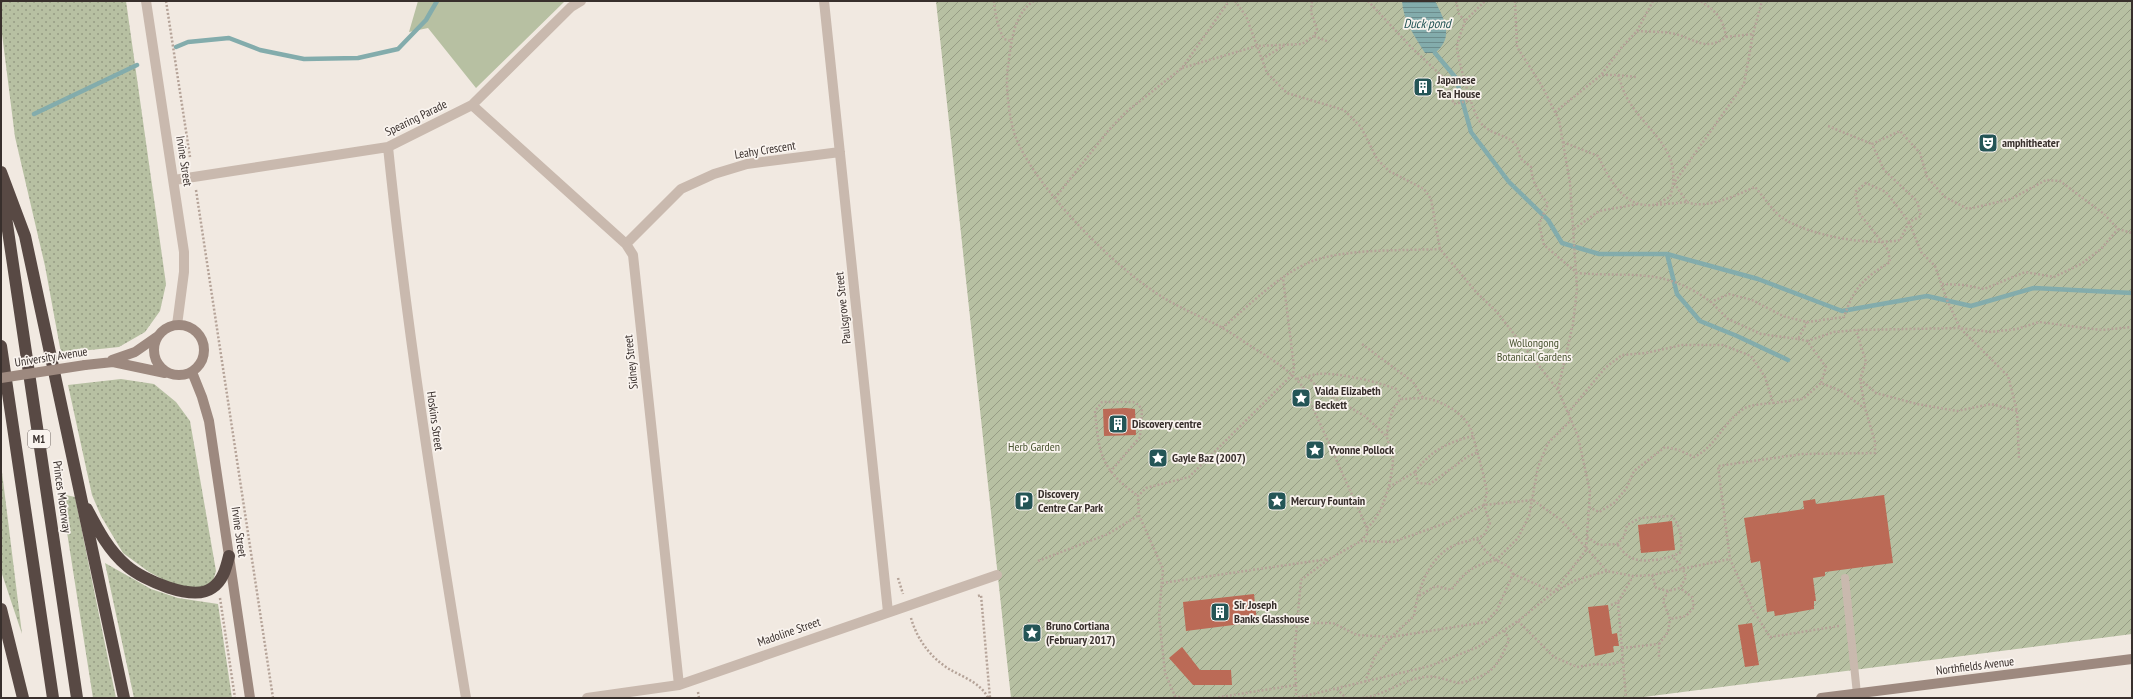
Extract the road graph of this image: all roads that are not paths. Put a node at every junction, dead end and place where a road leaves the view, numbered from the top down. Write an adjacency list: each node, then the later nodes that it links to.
1 (146, 1): 8 (street, Irvine Street)
2 (581, 1): 4 (street, Spearing Parade)
3 (824, 1): 6 (street, Paulsgrove Street)
4 (472, 105): 5 (street, Spearing Parade); 10 (street, Sidney Street)
5 (388, 147): 8 (street, Spearing Parade); 32 (street, Hoskins Street)
6 (840, 152): 10 (street, Leahy Crescent); 23 (street, Paulsgrove Street)
7 (1, 172): 18 (highway)
8 (174, 180): 11 (street, Irvine Street)
9 (1, 181): 29 (highway, Princes Motorway / M1)
10 (626, 244): 25 (street, Sidney Street)
11 (177, 325): 12 (main road); 15 (main road)
12 (158, 336): 14 (main road, University Avenue); 16 (main road)
13 (1, 346): 28 (highway, M1)
14 (105, 362): 16 (main road, University Avenue); 17 (main road, University Avenue, bridge)
15 (192, 372): 16 (main road); 19 (main road, Irvine Street)
16 (170, 374)
17 (1, 378)
18 (80, 496): 19 (highway); 30 (highway)
19 (229, 556): 31 (main road, Irvine Street)
20 (997, 575): 23 (street, Madoline Street)
21 (1845, 578): 26 (lane)
22 (1, 609): 27 (highway)
23 (888, 612): 25 (street, Madoline Street)
24 (2132, 659): 26 (main road, Northfields Avenue)
25 (679, 685): 33 (street, Madoline Street)
26 (1857, 694): 34 (main road, Northfields Avenue)
27 (23, 698)
28 (53, 698)
29 (77, 698)
30 (124, 698)
31 (250, 698)
32 (466, 698)
33 (587, 698)
34 (1821, 698)

